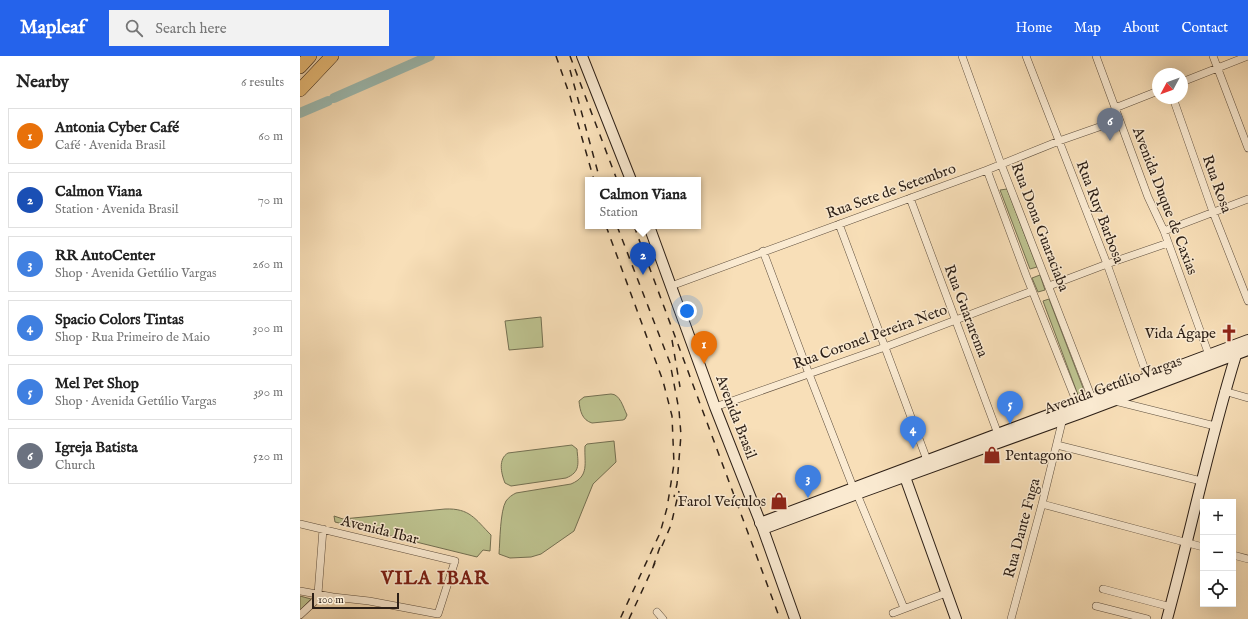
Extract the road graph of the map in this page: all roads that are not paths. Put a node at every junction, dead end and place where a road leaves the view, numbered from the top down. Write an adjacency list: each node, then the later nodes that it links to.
1 (310, 56): 9 (highway)
2 (332, 56): 12 (highway)
3 (582, 56): 21 (main road)
4 (962, 56): 19 (street, Rua Dona Guaraciaba)
5 (1026, 56): 17 (street, Rua Ruy Barbosa)
6 (1096, 56): 15 (street, Avenida Duque de Caxias)
7 (1213, 56): 10 (street)
8 (1248, 56): 10 (street)
9 (300, 67)
10 (1218, 68): 11 (street); 18 (street)
11 (1188, 80)
12 (300, 90)
13 (1152, 93): 15 (street)
14 (1175, 104): 24 (street, Rua Rosa)
15 (1115, 108): 16 (street, Avenida Duque de Caxias)
16 (1119, 120): 17 (street, Rua Sete de Setembro); 27 (street, Avenida Duque de Caxias)
17 (1059, 141): 19 (street, Rua Sete de Setembro); 30 (street, Rua Ruy Barbosa)
18 (1248, 148)
19 (1001, 164): 20 (street, Rua Sete de Setembro); 32 (street, Rua Dona Guaraciaba)
20 (987, 170): 22 (street, Rua Sete de Setembro); 33 (street)
21 (630, 177)
22 (910, 198): 25 (street, Rua Sete de Setembro); 35 (street, Rua Guararema)
23 (1248, 199): 24 (street)
24 (1213, 212): 27 (street); 34 (street, Rua Rosa)
25 (839, 224): 29 (street, Rua Sete de Setembro); 37 (street)
26 (649, 229): 31 (main road, Avenida Brasil)
27 (1164, 231): 28 (street, Avenida Duque de Caxias)
28 (1168, 243): 30 (street); 39 (street, Avenida Duque de Caxias)
29 (763, 251): 31 (street, Rua Sete de Setembro); 42 (street)
30 (1107, 264): 32 (street); 44 (street, Rua Ruy Barbosa)
31 (671, 286): 49 (main road, Avenida Brasil)
32 (1049, 286): 48 (street, Rua Dona Guaraciaba)
33 (1032, 291): 35 (street, Rua Coronel Pereira Neto); 50 (street)
34 (1248, 301)
35 (956, 319): 37 (street, Rua Coronel Pereira Neto); 53 (street, Rua Guararema)
36 (1248, 340): 39 (main road, Avenida Getúlio Vargas)
37 (884, 347): 42 (street, Rua Coronel Pereira Neto); 55 (street)
38 (1248, 350): 40 (main road, Avenida Getúlio Vargas)
39 (1209, 354): 41 (street); 44 (main road, Avenida Getúlio Vargas)
40 (1236, 355): 41 (main road, Avenida Getúlio Vargas); 43 (main road)
41 (1218, 361): 43 (main road); 47 (main road, Avenida Getúlio Vargas)
42 (809, 374): 49 (street, Rua Coronel Pereira Neto); 58 (street)
43 (1230, 375): 45 (main road)
44 (1148, 378): 48 (main road, Avenida Getúlio Vargas)
45 (1224, 391): 46 (street); 52 (main road)
46 (1248, 398)
47 (1115, 401): 48 (main road, Avenida Getúlio Vargas); 52 (street)
48 (1093, 403): 50 (main road, Avenida Getúlio Vargas)
49 (716, 407): 61 (main road, Avenida Brasil)
50 (1079, 409): 51 (main road, Avenida Getúlio Vargas)
51 (1063, 414): 53 (main road, Avenida Getúlio Vargas); 54 (street, Rua Dante Fuga); 56 (main road, Avenida Getúlio Vargas)
52 (1215, 426): 57 (main road)
53 (998, 434): 55 (main road, Avenida Getúlio Vargas)
54 (1057, 445): 57 (street); 59 (street, Rua Dante Fuga)
55 (926, 460): 56 (main road); 58 (main road, Avenida Getúlio Vargas)
56 (905, 477): 58 (main road, Avenida Getúlio Vargas); 69 (main road)
57 (1201, 481): 63 (main road)
58 (855, 490): 61 (main road, Avenida Getúlio Vargas); 73 (street)
59 (1042, 504): 63 (street); 80 (street, Rua Dante Fuga)
60 (300, 524): 62 (street, Avenida Ibar)
61 (762, 526): 78 (main road, Avenida Brasil)
62 (323, 529): 70 (street); 70 (street, Avenida Ibar)
63 (1186, 543): 64 (street); 72 (main road)
64 (1200, 546)
65 (1236, 556): 66 (street)
66 (1248, 559)
67 (1103, 589): 72 (street)
68 (300, 591): 70 (street)
69 (946, 593): 73 (street); 79 (main road)
70 (318, 594): 76 (street)
71 (1096, 606): 81 (street)
72 (1171, 607): 82 (main road)
73 (904, 608): 75 (street)
74 (657, 612): 77 (street)
75 (893, 613)
76 (300, 615)
77 (663, 619)
78 (795, 619)
79 (956, 619)
80 (1011, 619)
81 (1148, 619)
82 (1167, 619)

